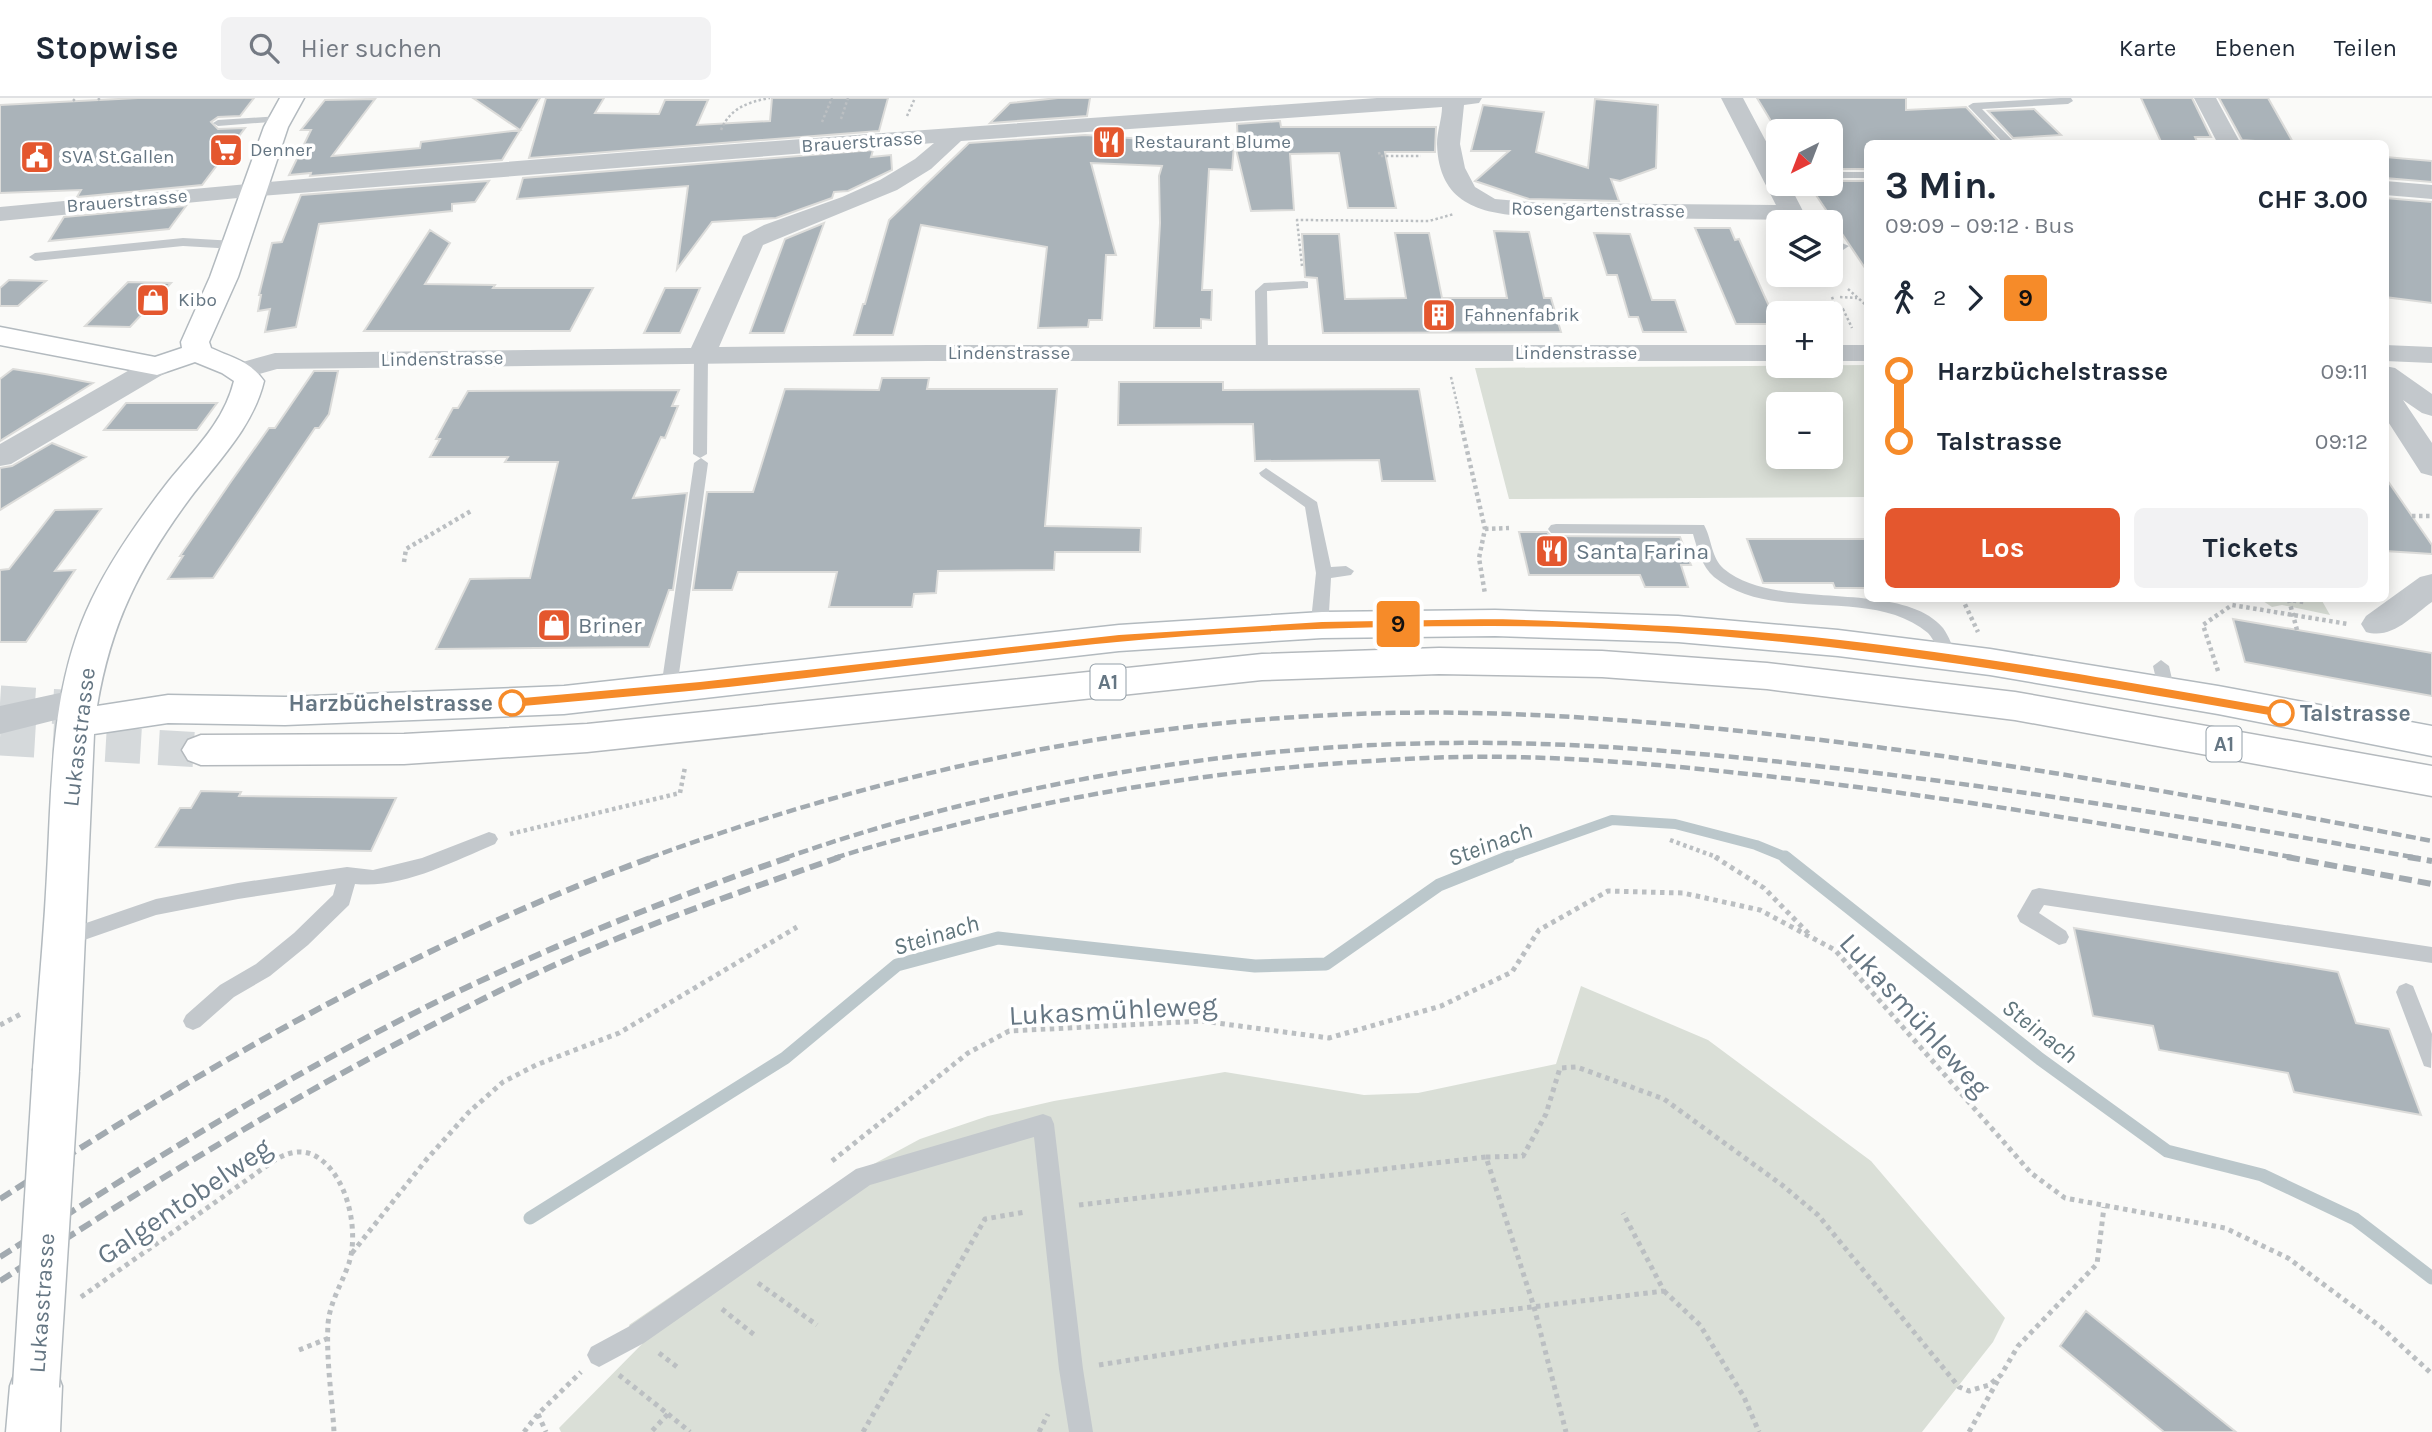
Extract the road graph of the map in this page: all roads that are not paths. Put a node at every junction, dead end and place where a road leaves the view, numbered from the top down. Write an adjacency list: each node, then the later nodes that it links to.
1 (1732, 98): 10 (street, Rosengartenstrasse)
2 (2065, 98): 8 (lane)
3 (2205, 98): 9 (street)
4 (1460, 99): 7 (street, Brauerstrasse); 17 (street, Rosengartenstrasse)
5 (286, 109): 6 (lane); 14 (main road)
6 (218, 123)
7 (954, 135): 14 (street, Brauerstrasse); 29 (street)
8 (2007, 140)
9 (2228, 140)
10 (1766, 159)
11 (1843, 175): 12 (lane)
12 (1864, 175)
13 (2389, 188): 15 (street)
14 (255, 190): 16 (street, Brauerstrasse); 18 (main road)
15 (2432, 192)
16 (0, 214)
17 (1766, 217)
18 (235, 245): 19 (lane); 22 (main road)
19 (36, 257)
20 (1304, 285): 23 (lane)
21 (0, 336): 30 (main road)
22 (197, 352): 30 (main road); 31 (main road)
23 (1261, 353): 24 (street, Lindenstrasse); 29 (street, Lindenstrasse)
24 (1766, 353)
25 (1843, 353): 26 (street)
26 (1864, 353)
27 (2389, 353): 28 (street)
28 (2432, 355)
29 (701, 357): 31 (street, Lindenstrasse); 45 (lane)
30 (157, 366): 35 (street)
31 (242, 371): 46 (main road, Lukasstrasse)
32 (2389, 386): 34 (street)
33 (2389, 388): 36 (street)
34 (2432, 407)
35 (0, 457)
36 (2432, 466)
37 (1266, 473): 40 (lane)
38 (1556, 529): 44 (lane)
39 (1346, 571): 40 (lane)
40 (1324, 573): 43 (lane)
41 (2432, 585): 42 (street)
42 (2378, 624)
43 (1322, 625): 44 (main road); 45 (main road)
44 (1949, 657): 48 (main road)
45 (669, 688): 46 (main road)
46 (77, 713): 47 (street); 54 (main road, Lukasstrasse)
47 (0, 720)
48 (2432, 741)
49 (201, 750): 50 (main road, A1)
50 (2432, 782)
51 (489, 839): 52 (lane)
52 (348, 875): 54 (lane); 57 (lane)
53 (2059, 937): 55 (lane)
54 (64, 939): 60 (main road, Lukasstrasse, bridge)
55 (2432, 955)
56 (2406, 992): 58 (lane)
57 (192, 1021)
58 (2432, 1062)
59 (599, 1355): 61 (lane)
60 (35, 1409)
61 (1081, 1432)

